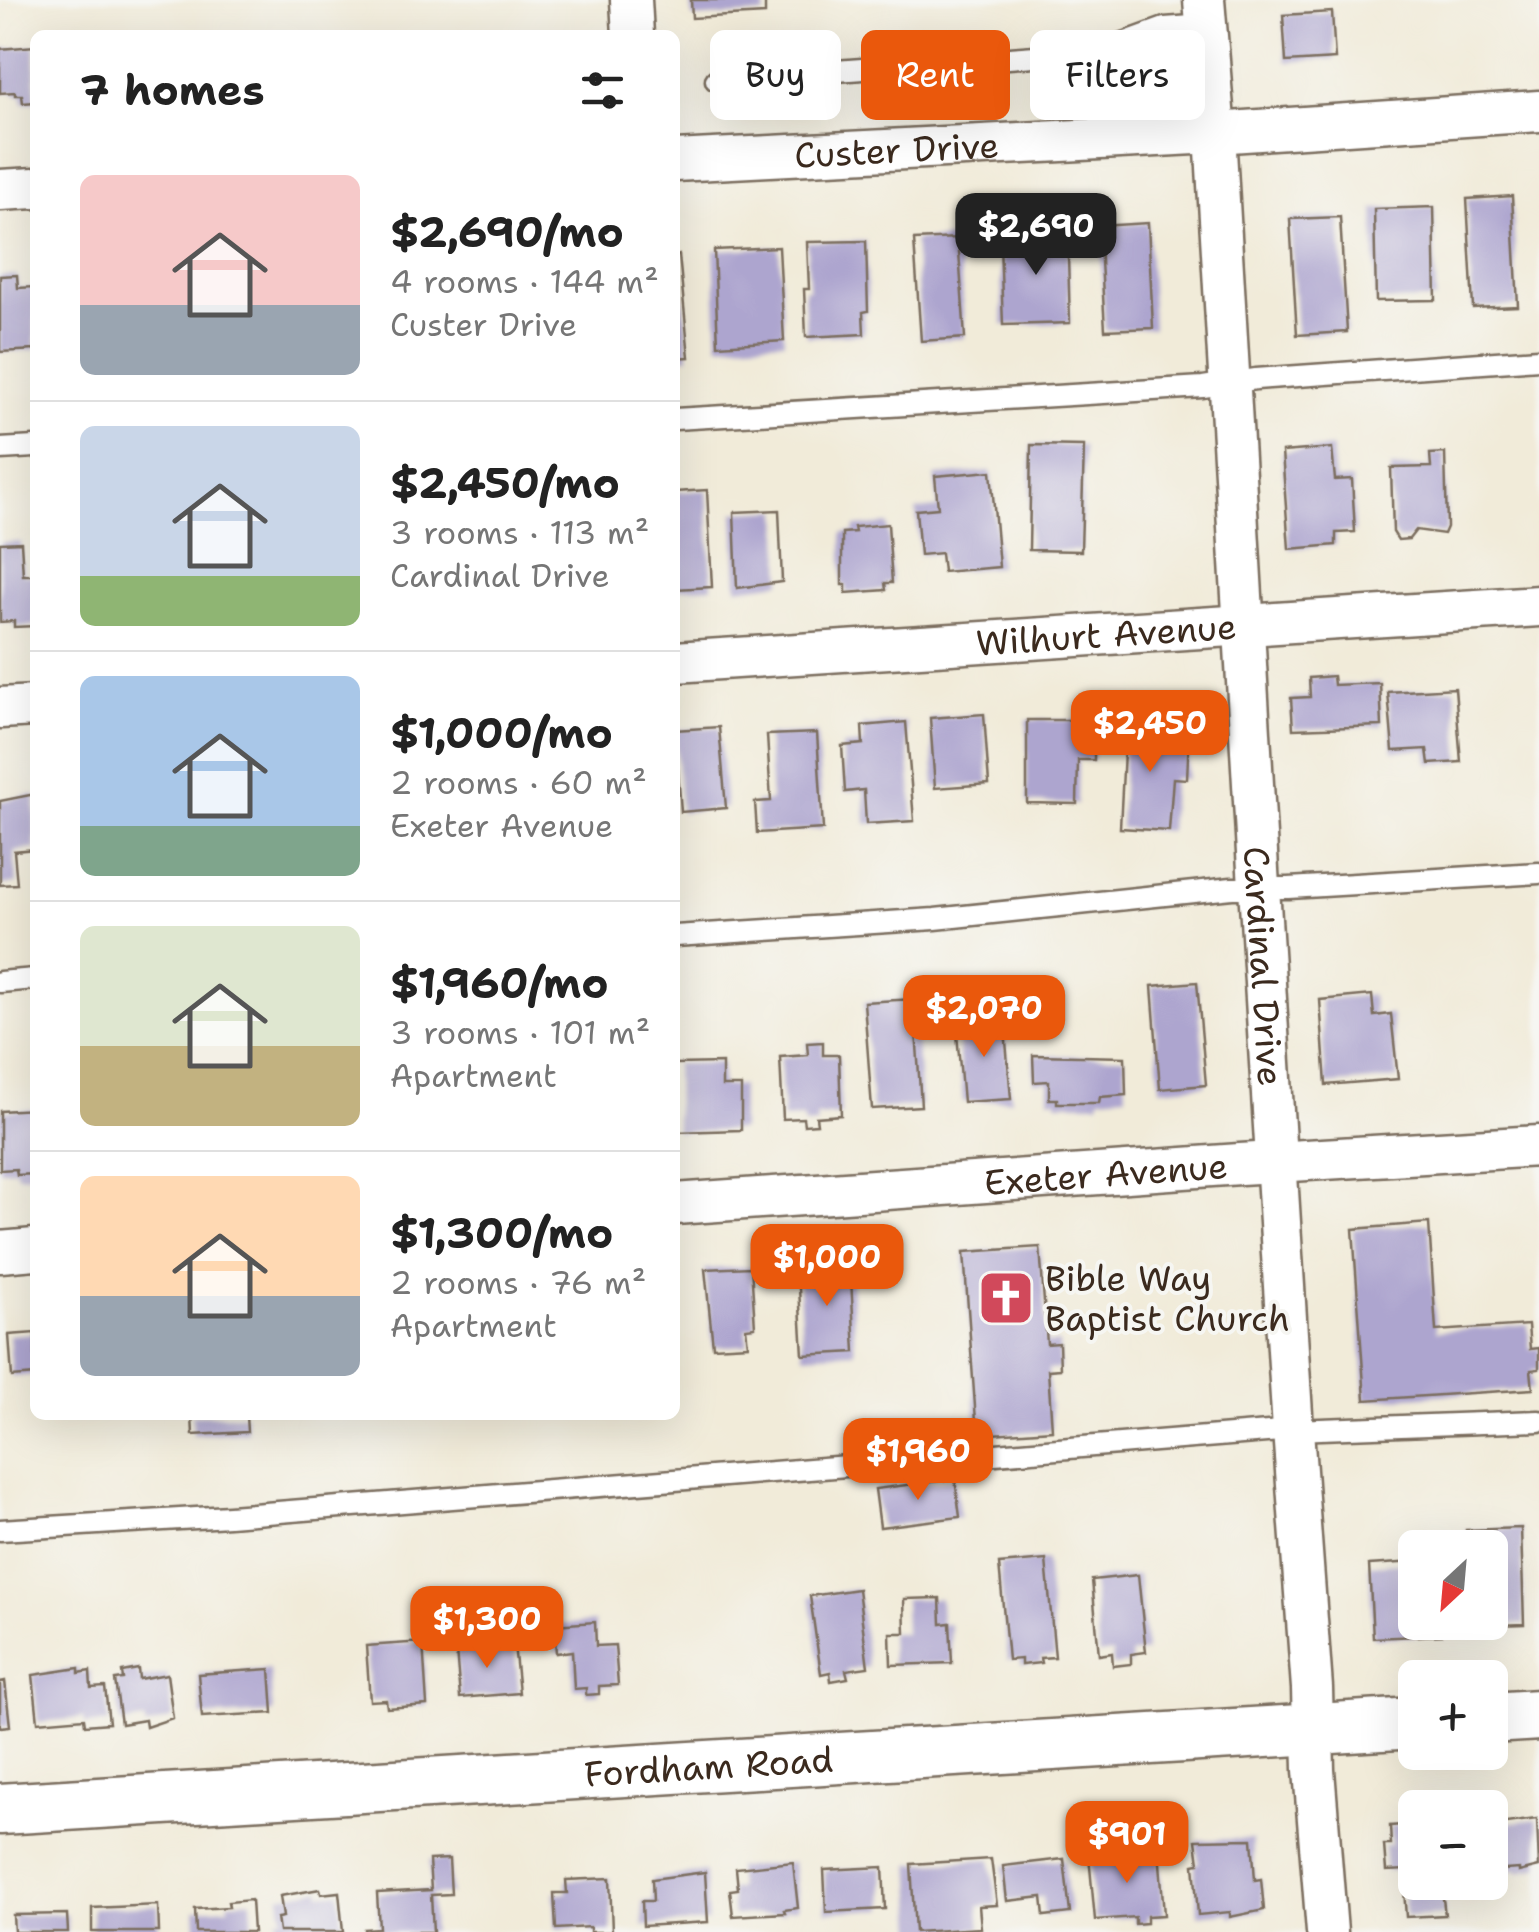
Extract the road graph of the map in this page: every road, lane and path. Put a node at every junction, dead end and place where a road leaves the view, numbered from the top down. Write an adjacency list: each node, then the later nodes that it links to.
1 (631, 0): 3 (street)
2 (1205, 12): 4 (lane); 6 (street, Cardinal Drive)
3 (633, 30)
4 (841, 71)
5 (1539, 111): 6 (street, Custer Drive)
6 (1215, 133): 7 (street, Custer Drive); 11 (street, Cardinal Drive)
7 (680, 161)
8 (30, 188): 9 (street)
9 (0, 190)
10 (1539, 359): 11 (lane)
11 (1228, 383): 12 (lane); 16 (street, Cardinal Drive)
12 (680, 419)
13 (30, 447): 14 (lane)
14 (0, 450)
15 (1539, 606): 16 (street, Wilhurt Avenue)
16 (1245, 624): 17 (street, Wilhurt Avenue); 21 (street, Cardinal Drive)
17 (680, 662)
18 (30, 706): 19 (street)
19 (0, 708)
20 (1539, 873): 21 (lane)
21 (1259, 888): 22 (lane); 26 (street, Cardinal Drive)
22 (680, 936)
23 (30, 979): 24 (lane)
24 (0, 982)
25 (1539, 1146): 26 (street, Exeter Avenue)
26 (1278, 1162): 27 (street, Exeter Avenue); 31 (street, Cardinal Drive)
27 (680, 1204)
28 (30, 1249): 29 (street)
29 (0, 1252)
30 (1539, 1421): 31 (lane)
31 (1294, 1430): 32 (lane); 36 (street, Cardinal Drive)
32 (0, 1530)
33 (1539, 1715): 34 (street)
34 (1508, 1717)
35 (1398, 1724): 36 (street, Fordham Road)
36 (1314, 1730): 37 (street, Fordham Road); 38 (street, Cardinal Drive)
37 (0, 1808)
38 (1327, 1932)

